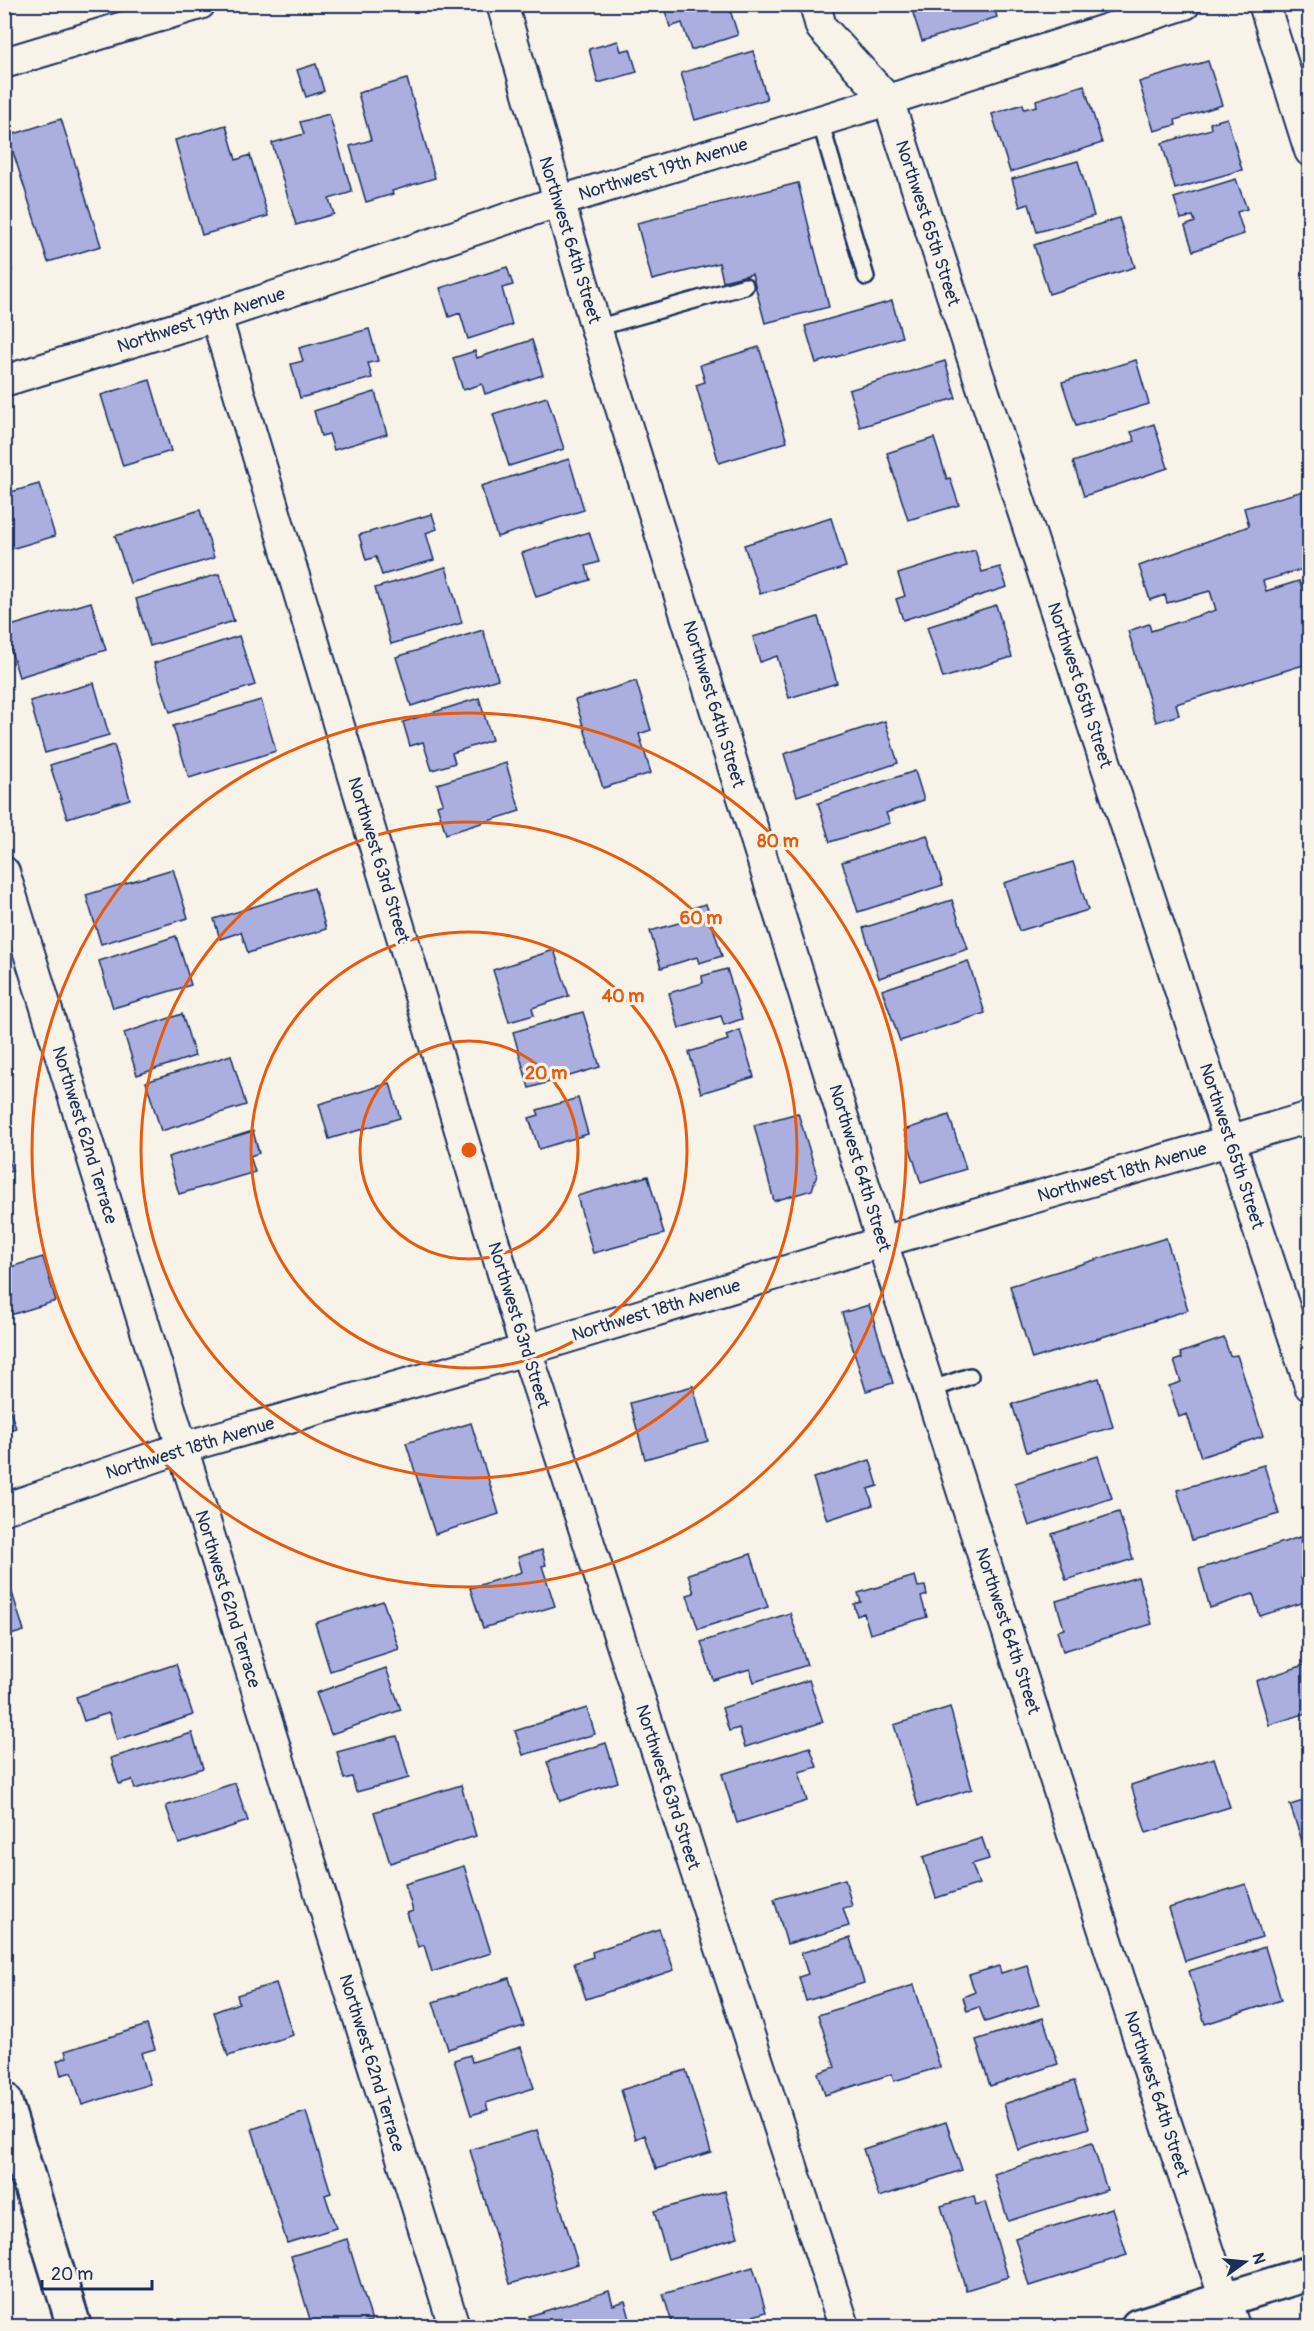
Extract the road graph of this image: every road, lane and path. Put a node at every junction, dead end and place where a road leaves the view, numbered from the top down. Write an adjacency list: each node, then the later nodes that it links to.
1 (200, 4): 6 (street)
2 (502, 4): 10 (street, Northwest 64th Street)
3 (815, 4): 7 (street, Northwest 65th Street)
4 (1185, 4): 7 (street, Northwest 19th Avenue)
5 (1264, 4): 9 (street)
6 (4, 63)
7 (888, 100): 8 (street, Northwest 19th Avenue); 18 (street, Northwest 65th Street)
8 (820, 121): 10 (street, Northwest 19th Avenue); 11 (lane)
9 (1310, 151)
10 (557, 202): 13 (street, Northwest 19th Avenue); 14 (street, Northwest 64th Street)
11 (866, 277)
12 (745, 286): 14 (lane)
13 (216, 316): 15 (street, Northwest 19th Avenue); 20 (street, Northwest 63rd Street)
14 (596, 328): 19 (street, Northwest 64th Street)
15 (4, 381)
16 (4, 872): 24 (street, Northwest 62nd Terrace)
17 (1310, 1117): 18 (street, Northwest 18th Avenue)
18 (1231, 1141): 19 (street, Northwest 18th Avenue); 22 (street, Northwest 65th Street)
19 (882, 1242): 20 (street, Northwest 18th Avenue); 23 (street, Northwest 64th Street)
20 (526, 1350): 24 (street, Northwest 18th Avenue); 31 (street, Northwest 63rd Street)
21 (970, 1376): 23 (lane)
22 (1310, 1386)
23 (930, 1390): 28 (street, Northwest 64th Street)
24 (181, 1448): 25 (street, Northwest 18th Avenue); 30 (street, Northwest 62nd Terrace)
25 (4, 1509)
26 (4, 2099): 29 (main road)
27 (1310, 2273): 28 (main road)
28 (1231, 2313): 32 (main road)
29 (74, 2326)
30 (454, 2326)
31 (844, 2326)
32 (1138, 2326)

